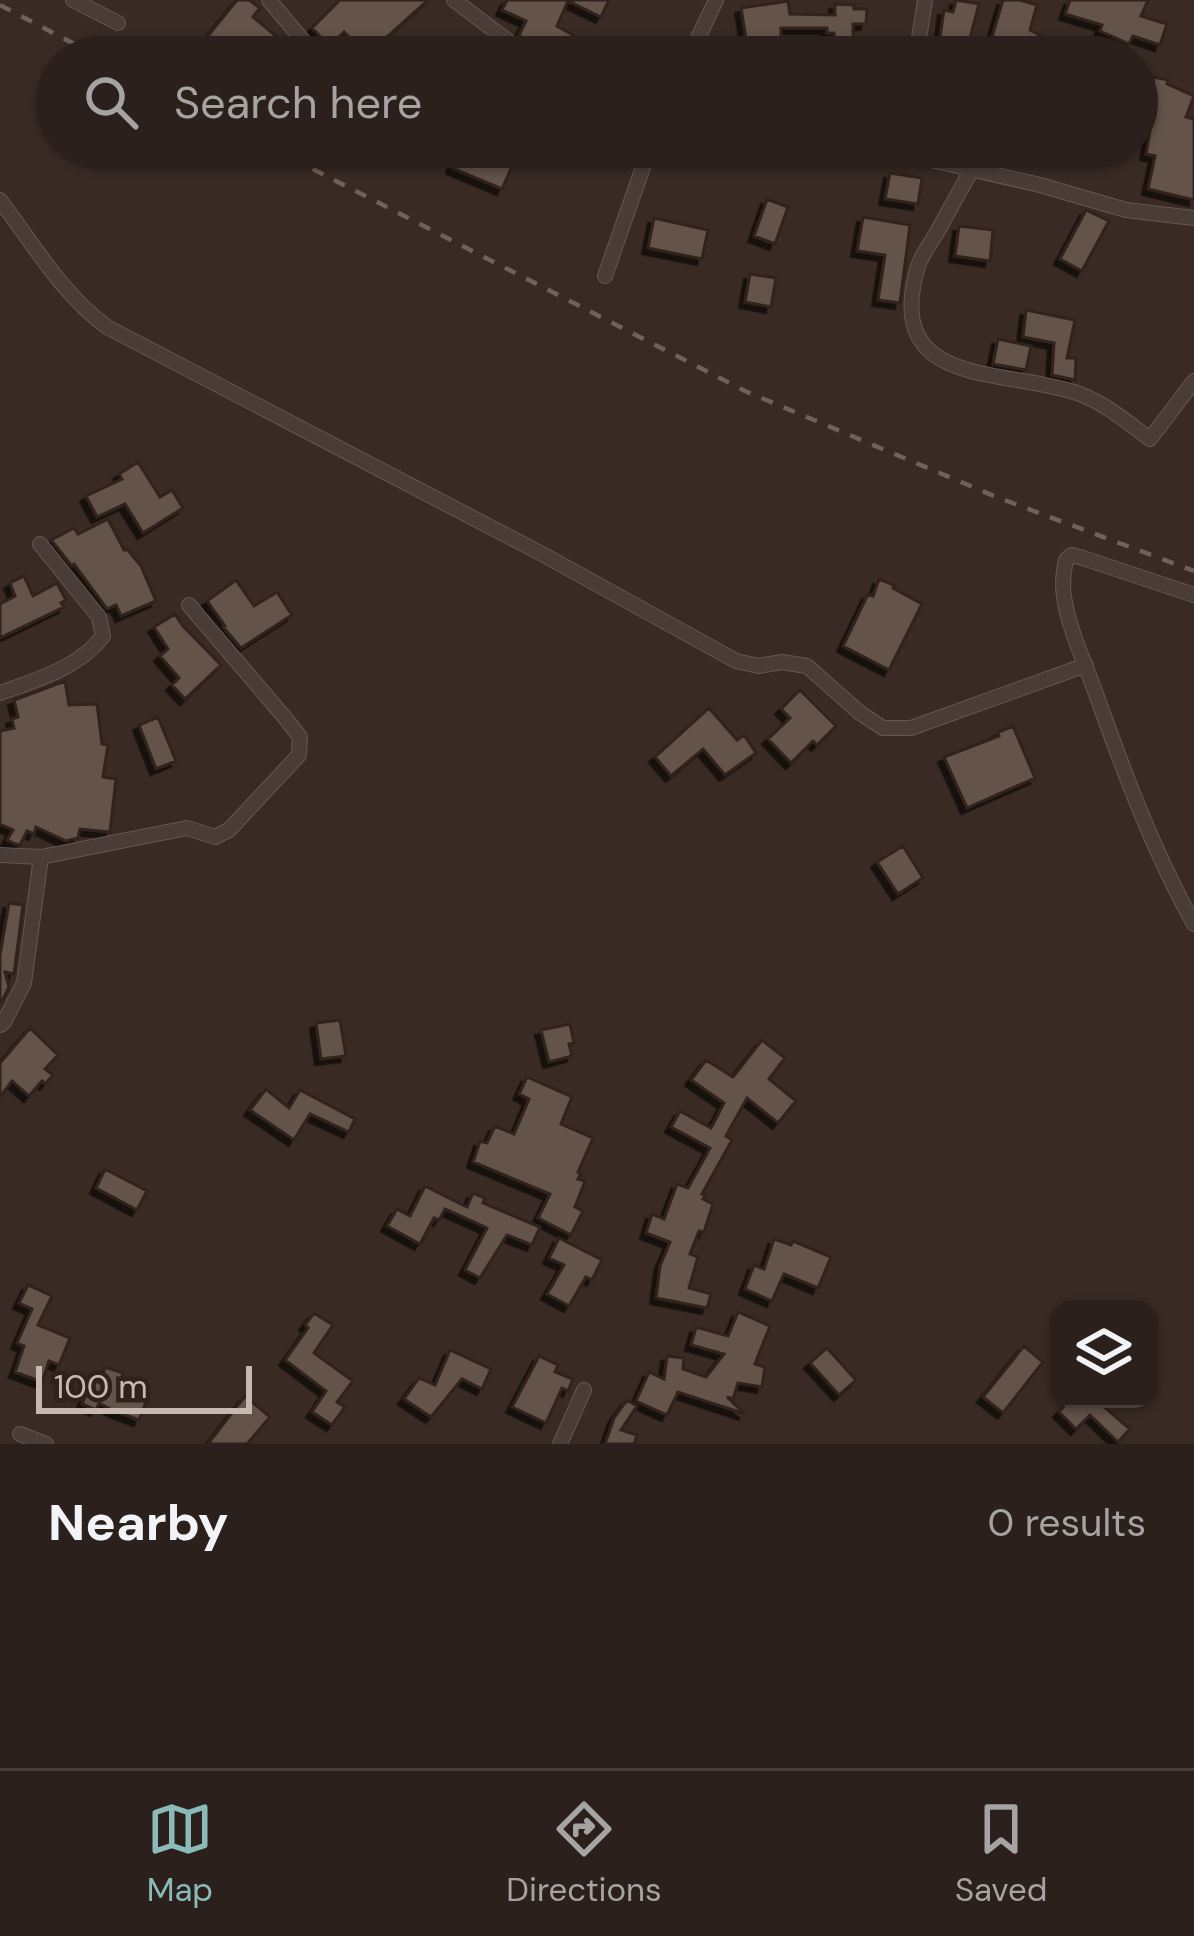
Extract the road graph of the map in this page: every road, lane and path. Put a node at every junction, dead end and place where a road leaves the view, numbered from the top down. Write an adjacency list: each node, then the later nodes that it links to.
1 (73, 0): 6 (street)
2 (269, 0): 7 (street)
3 (454, 0): 8 (street)
4 (716, 0): 9 (street)
5 (925, 0): 10 (street)
6 (118, 23)
7 (299, 36)
8 (501, 36)
9 (699, 36)
10 (919, 36)
11 (643, 168): 16 (street)
12 (968, 168): 13 (street)
13 (972, 169): 15 (street); 18 (street)
14 (0, 200): 22 (street)
15 (1194, 218)
16 (605, 276)
17 (1194, 381): 18 (street)
18 (1189, 400)
19 (40, 544): 23 (street)
20 (1194, 595): 22 (street)
21 (189, 605): 25 (street)
22 (1086, 665): 26 (street)
23 (0, 693)
24 (0, 855): 25 (street)
25 (41, 857): 27 (street)
26 (1194, 924)
27 (0, 1025)
28 (584, 1390): 31 (street)
29 (20, 1435): 30 (street)
30 (46, 1444)
31 (560, 1444)

